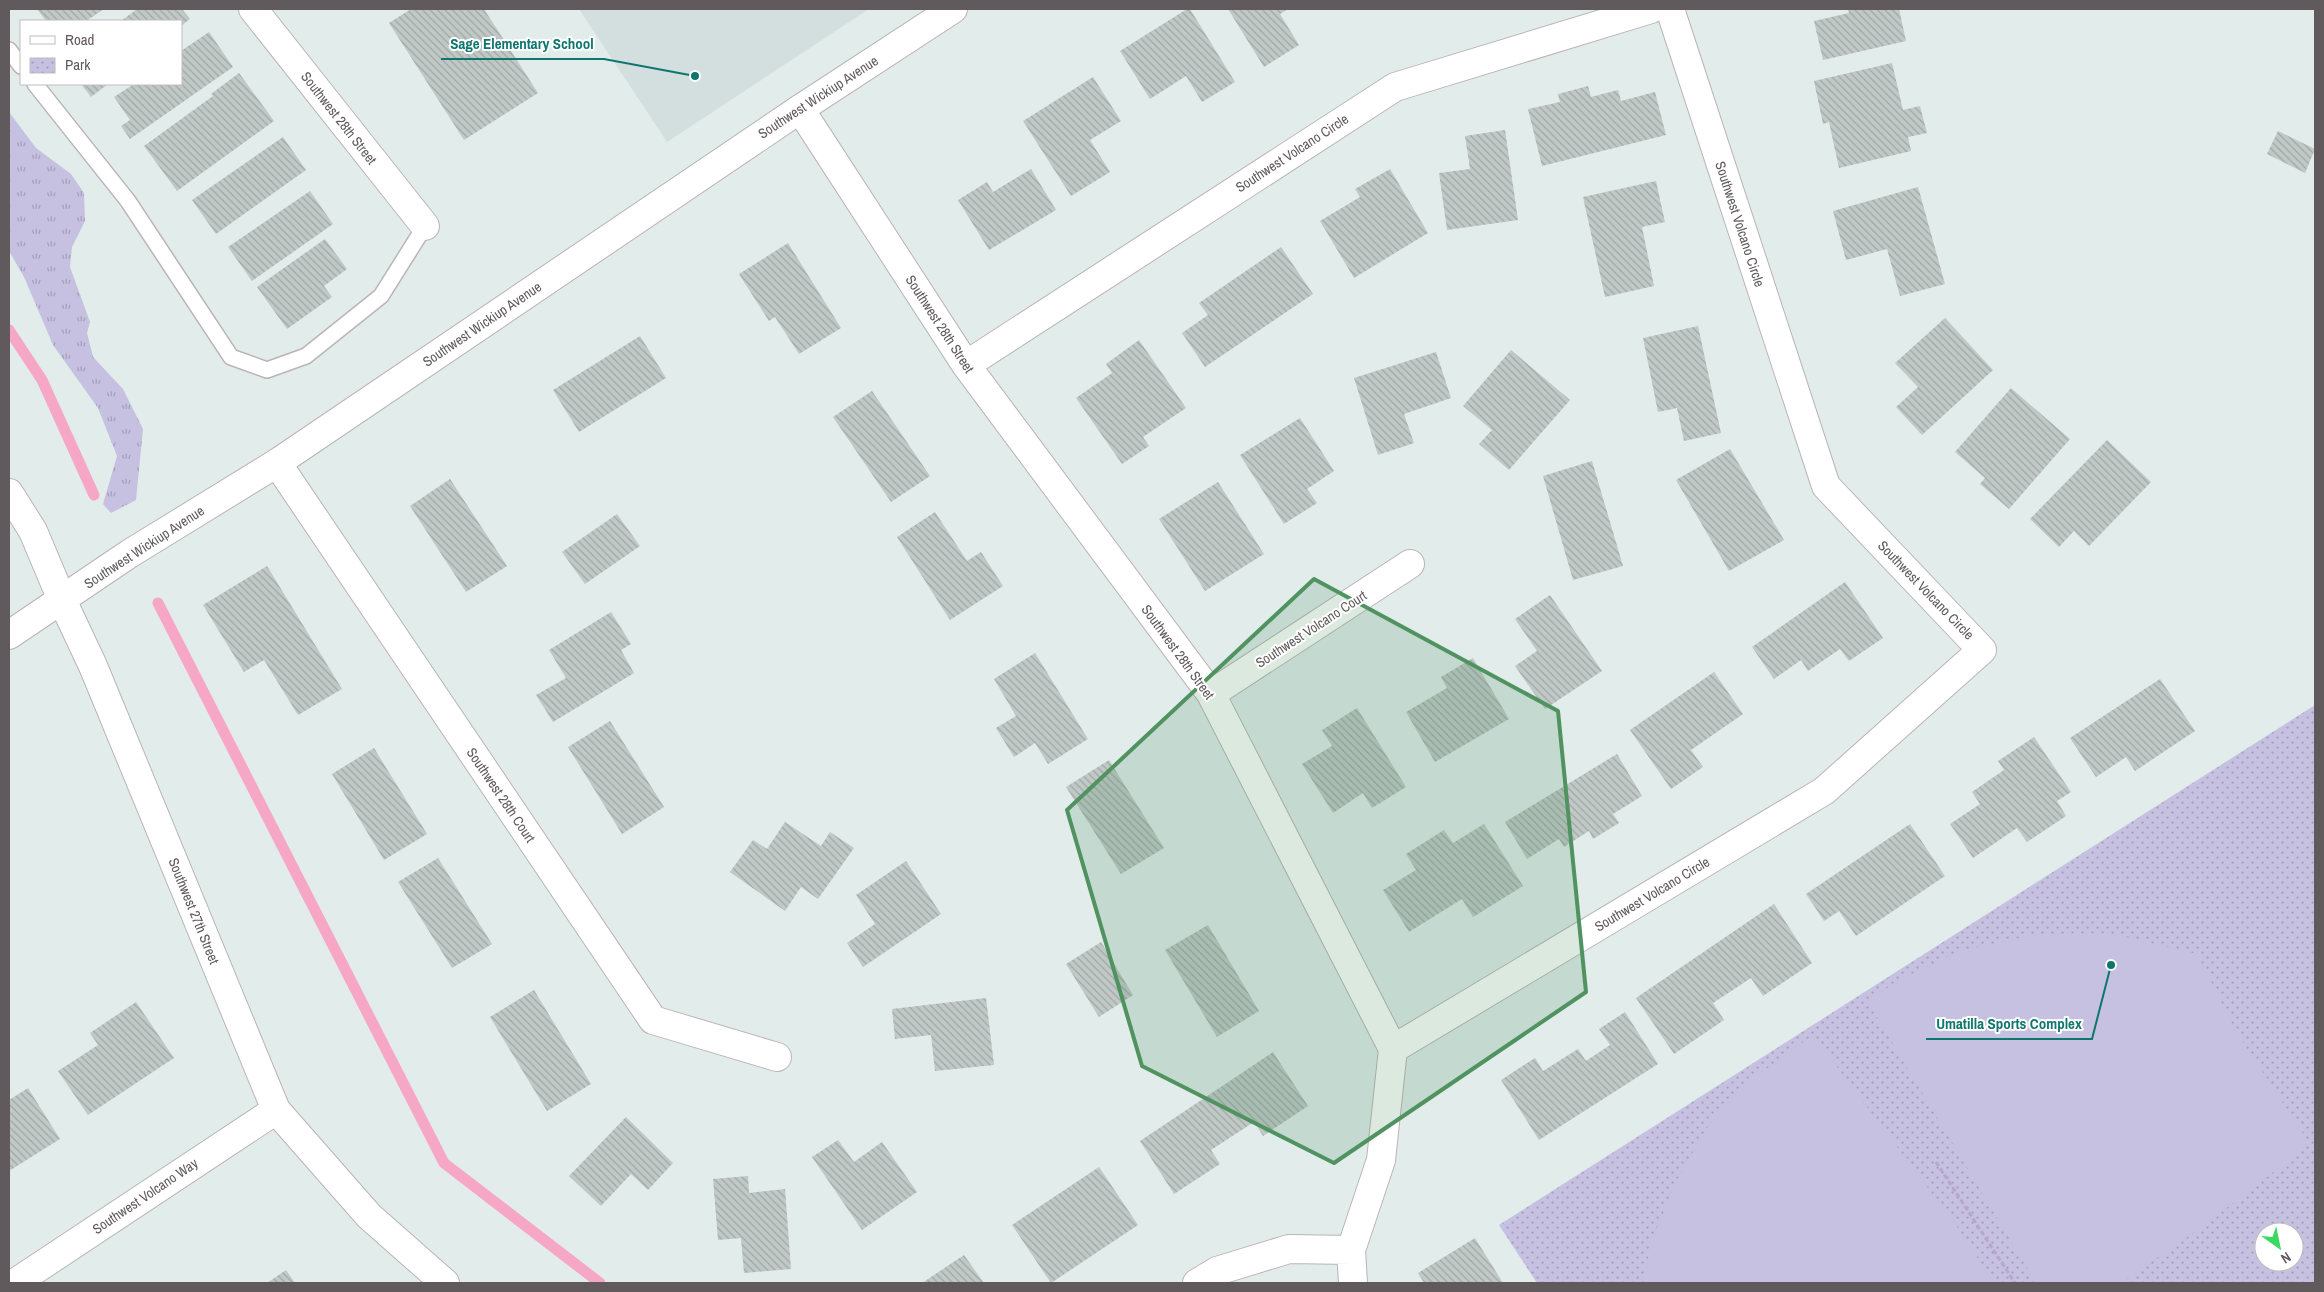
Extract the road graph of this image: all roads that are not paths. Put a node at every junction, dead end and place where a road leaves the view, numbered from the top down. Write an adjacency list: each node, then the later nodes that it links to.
1 (253, 9): 9 (street, Southwest 28th Street)
2 (954, 9): 8 (street, Southwest Wickiup Avenue)
3 (1650, 9): 10 (street, Southwest Volcano Circle)
4 (1670, 9): 17 (street, Southwest Volcano Circle)
5 (9, 50): 6 (lane)
6 (20, 65)
7 (36, 85): 9 (lane)
8 (800, 108): 10 (street, Southwest 28th Street); 11 (street, Southwest Wickiup Avenue)
9 (425, 226)
10 (966, 365): 16 (street, Southwest 28th Street)
11 (277, 463): 14 (street, Southwest Wickiup Avenue); 18 (street, Southwest 28th Court)
12 (9, 492): 14 (street, Southwest 27th Street)
13 (1410, 564): 16 (street, Southwest Volcano Court)
14 (62, 600): 15 (street, Southwest Wickiup Avenue); 19 (street, Southwest 27th Street)
15 (9, 635)
16 (1211, 694): 17 (street, Southwest 28th Street)
17 (1393, 1049): 20 (street)
18 (777, 1058)
19 (276, 1110): 21 (street, Southwest Volcano Way); 22 (street, Southwest 27th Street)
20 (1351, 1250): 23 (street); 24 (street)
21 (14, 1283)
22 (445, 1283)
23 (1197, 1283)
24 (1353, 1283)

